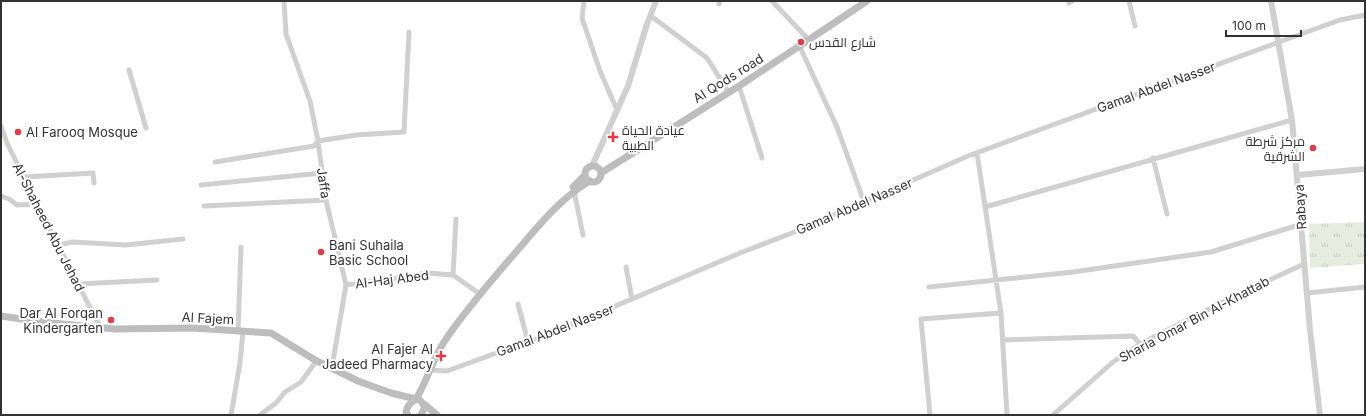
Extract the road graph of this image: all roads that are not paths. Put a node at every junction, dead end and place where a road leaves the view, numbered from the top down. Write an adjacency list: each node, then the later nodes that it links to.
1 (284, 1): 22 (street, Jaffa)
2 (584, 1): 18 (street)
3 (656, 1): 9 (street)
4 (772, 1): 12 (street)
5 (867, 1): 12 (main road, Al Qods road)
6 (1129, 1): 10 (street)
7 (1271, 1): 13 (street, Rabaya)
8 (1365, 15): 13 (street, Gamal Abdel Nasser)
9 (651, 16): 17 (street); 18 (street)
10 (1135, 26)
11 (409, 32): 22 (street)
12 (808, 39): 14 (main road, Al Qods road)
13 (1279, 42): 19 (street, Rabaya); 23 (street, Gamal Abdel Nasser)
14 (799, 45): 16 (main road, Al Qods road); 40 (street)
15 (129, 70): 21 (street)
16 (739, 86): 17 (main road, Al Qods road); 24 (street)
17 (729, 93): 30 (main road, Al Qods road)
18 (617, 110): 27 (street)
19 (1292, 120): 25 (street); 32 (street, Rabaya)
20 (1, 126): 33 (street, Al-Shaheed Abu Jehad)
21 (146, 128)
22 (318, 141): 26 (street); 29 (street, Jaffa)
23 (977, 153): 40 (street, Gamal Abdel Nasser); 43 (street)
24 (762, 158)
25 (1153, 158): 43 (street); 44 (street)
26 (215, 162)
27 (592, 166): 30 (main road); 31 (main road)
28 (1365, 169): 32 (street)
29 (322, 173): 36 (street); 39 (street, Jaffa)
30 (600, 173): 34 (main road)
31 (585, 175): 34 (main road); 60 (main road)
32 (1298, 175): 46 (street, Rabaya)
33 (24, 177): 35 (street); 41 (street, Al-Shaheed Abu Jehad)
34 (590, 181): 37 (main road)
35 (94, 183)
36 (201, 185)
37 (574, 191): 47 (street); 60 (main road)
38 (1, 196): 41 (street)
39 (326, 200): 42 (street); 57 (street, Jaffa)
40 (864, 202): 62 (street, Gamal Abdel Nasser)
41 (37, 204): 49 (street, Al-Shaheed Abu Jehad)
42 (204, 206)
43 (985, 207): 55 (street)
44 (1167, 214)
45 (456, 219): 53 (street)
46 (1302, 224): 51 (street, Rabaya); 55 (street)
47 (583, 236)
48 (183, 239): 49 (street)
49 (58, 245): 56 (street, Al-Shaheed Abu Jehad)
50 (242, 247): 67 (street)
51 (1304, 264): 61 (street, Rabaya); 70 (street, Sharia Omar Bin Al-Khattab)
52 (626, 267): 62 (street)
53 (453, 275): 57 (street, Al-Haj Abed); 60 (street)
54 (157, 280): 56 (street)
55 (996, 280): 58 (street); 64 (street)
56 (78, 284): 66 (street, Al-Shaheed Abu Jehad)
57 (346, 285): 72 (street, Jaffa)
58 (930, 287)
59 (1365, 287): 61 (street)
60 (479, 293): 73 (main road)
61 (1307, 293): 86 (street, Rabaya)
62 (632, 298): 69 (street, Gamal Abdel Nasser)
63 (518, 304): 69 (street)
64 (1001, 313): 68 (street); 83 (street)
65 (1, 316): 66 (main road, Al Fajem)
66 (100, 327): 67 (main road, Al Fajem)
67 (240, 332): 71 (main road, Al Fajem); 77 (street)
68 (1003, 340): 70 (street); 84 (street)
69 (528, 342): 73 (street, Gamal Abdel Nasser)
70 (1140, 344): 85 (street, Sharia Omar Bin Al-Khattab)
71 (317, 360): 72 (main road, Al Fajem); 78 (street)
72 (332, 367): 74 (main road, Al Fajem)
73 (432, 370): 75 (main road)
74 (400, 395): 75 (main road, Al Fajem); 76 (main road)
75 (421, 402): 76 (main road); 81 (main road); 82 (main road)
76 (408, 406): 79 (main road); 80 (main road)
77 (231, 415)
78 (260, 415)
79 (400, 415)
80 (408, 415)
81 (421, 415)
82 (436, 415)
83 (930, 415)
84 (1007, 415)
85 (1053, 415)
86 (1320, 415)

